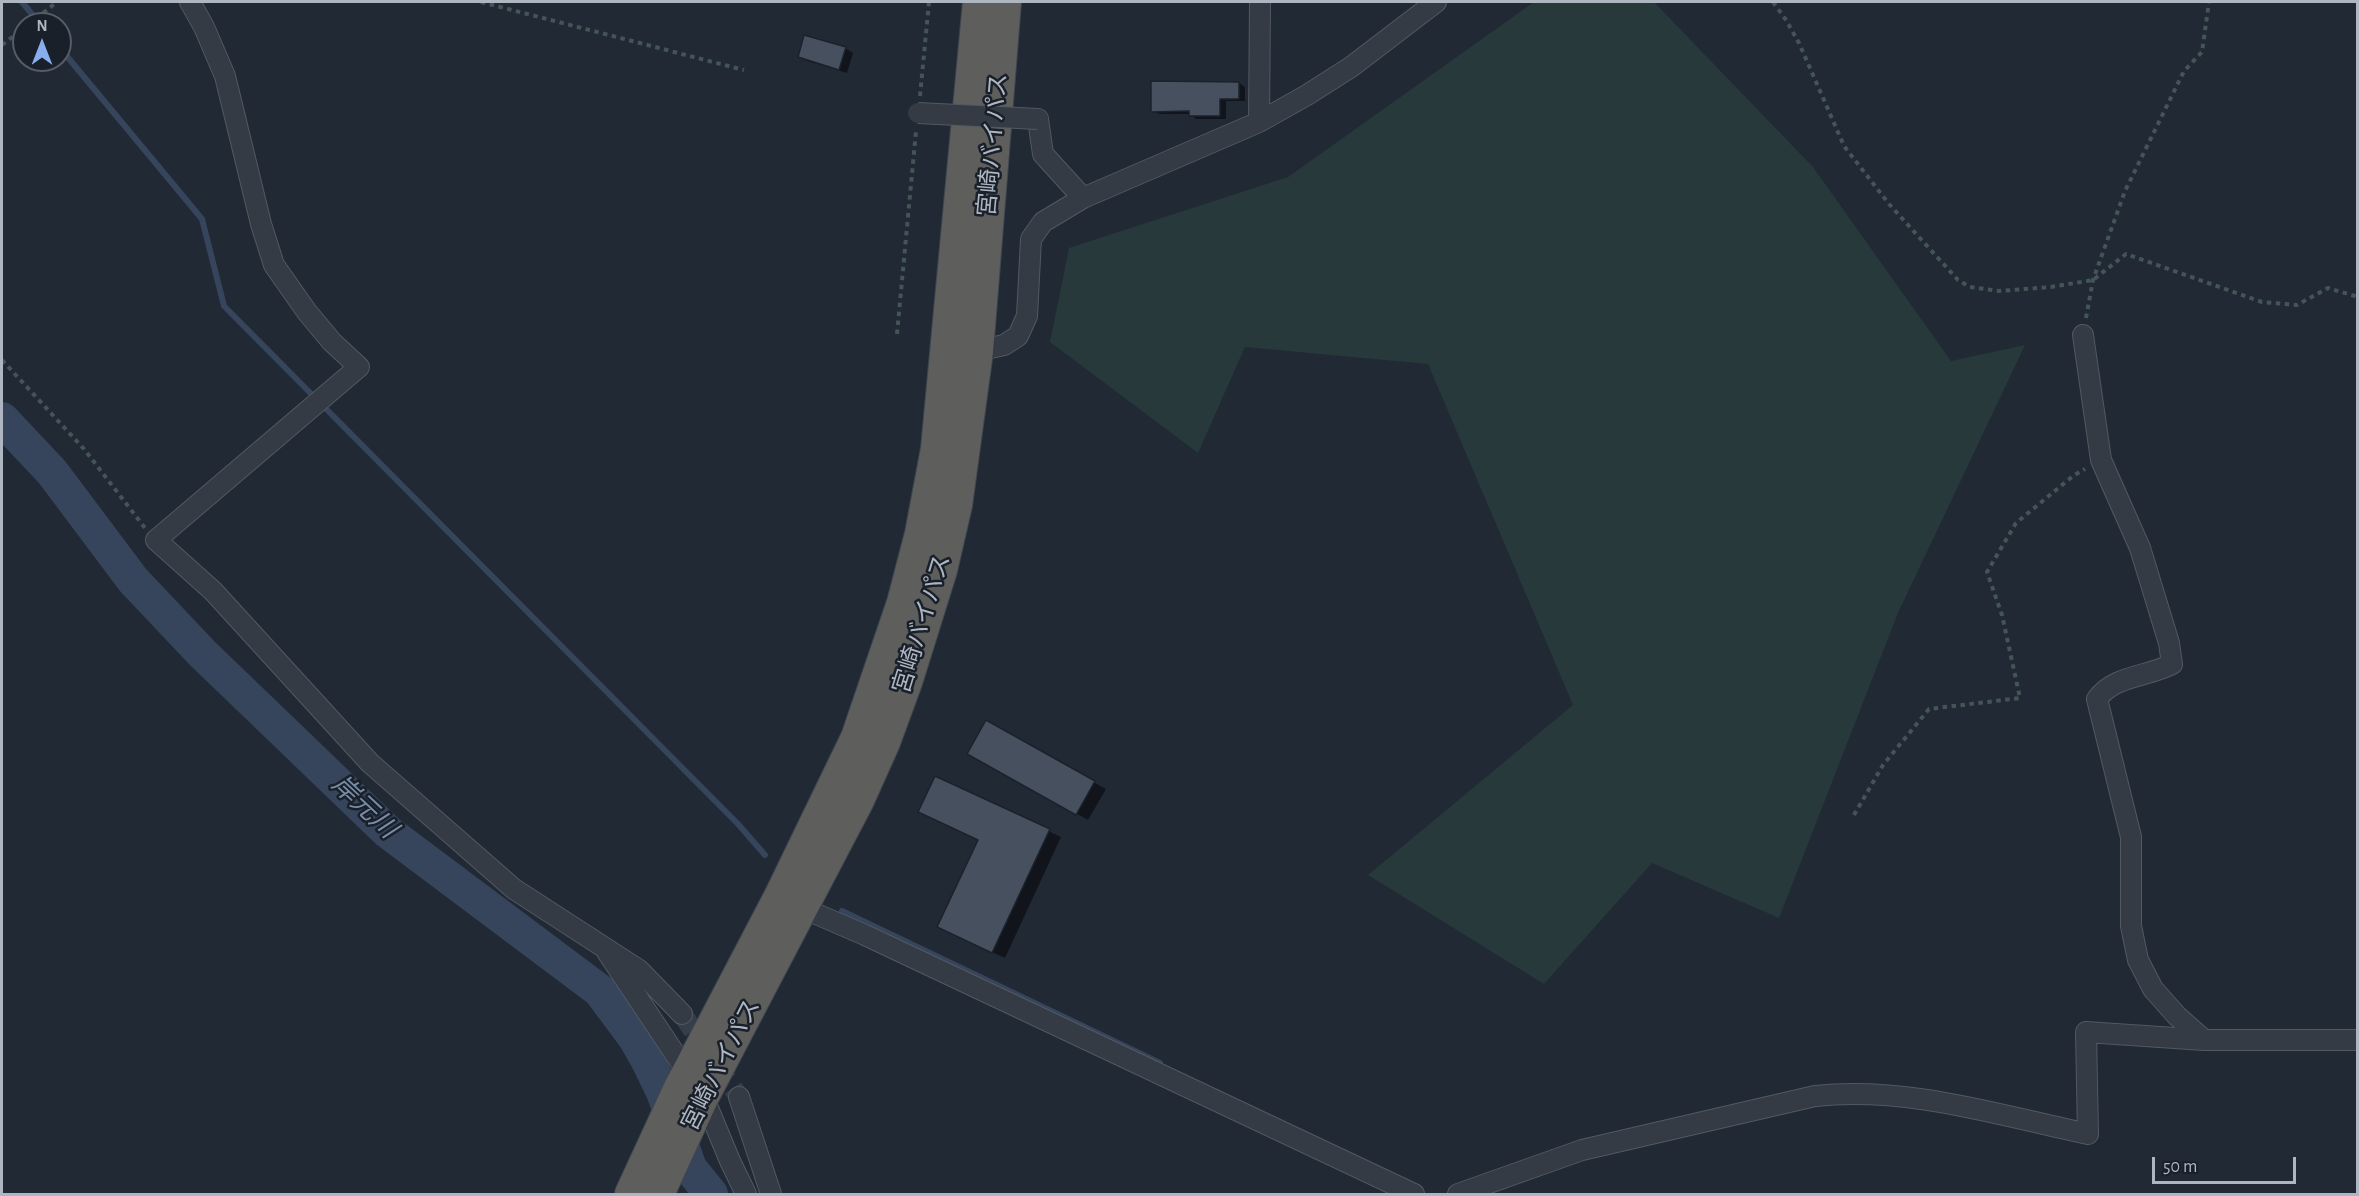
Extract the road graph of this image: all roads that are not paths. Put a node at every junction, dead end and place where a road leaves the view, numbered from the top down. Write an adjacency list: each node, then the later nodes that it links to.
1 (190, 2): 12 (street)
2 (979, 2): 11 (highway, 宮崎バイパス)
3 (1005, 2): 10 (highway, 宮崎バイパス)
4 (1260, 2): 7 (street)
5 (1436, 2): 7 (street)
6 (918, 113): 8 (street, bridge)
7 (1259, 122): 8 (street)
8 (1083, 198): 10 (street)
9 (2083, 335): 14 (street)
10 (977, 351): 11 (highway, 宮崎バイパス)
11 (792, 903): 16 (highway, 宮崎バイパス); 22 (street)
12 (602, 945): 13 (street); 16 (street)
13 (682, 1014)
14 (2204, 1040): 15 (street); 23 (street)
15 (2358, 1040)
16 (691, 1094): 18 (highway, 宮崎バイパス); 20 (street)
17 (739, 1097): 21 (street)
18 (656, 1178): 19 (highway, 宮崎バイパス)
19 (631, 1194)
20 (746, 1194)
21 (771, 1194)
22 (1414, 1194)
23 (1458, 1194)

